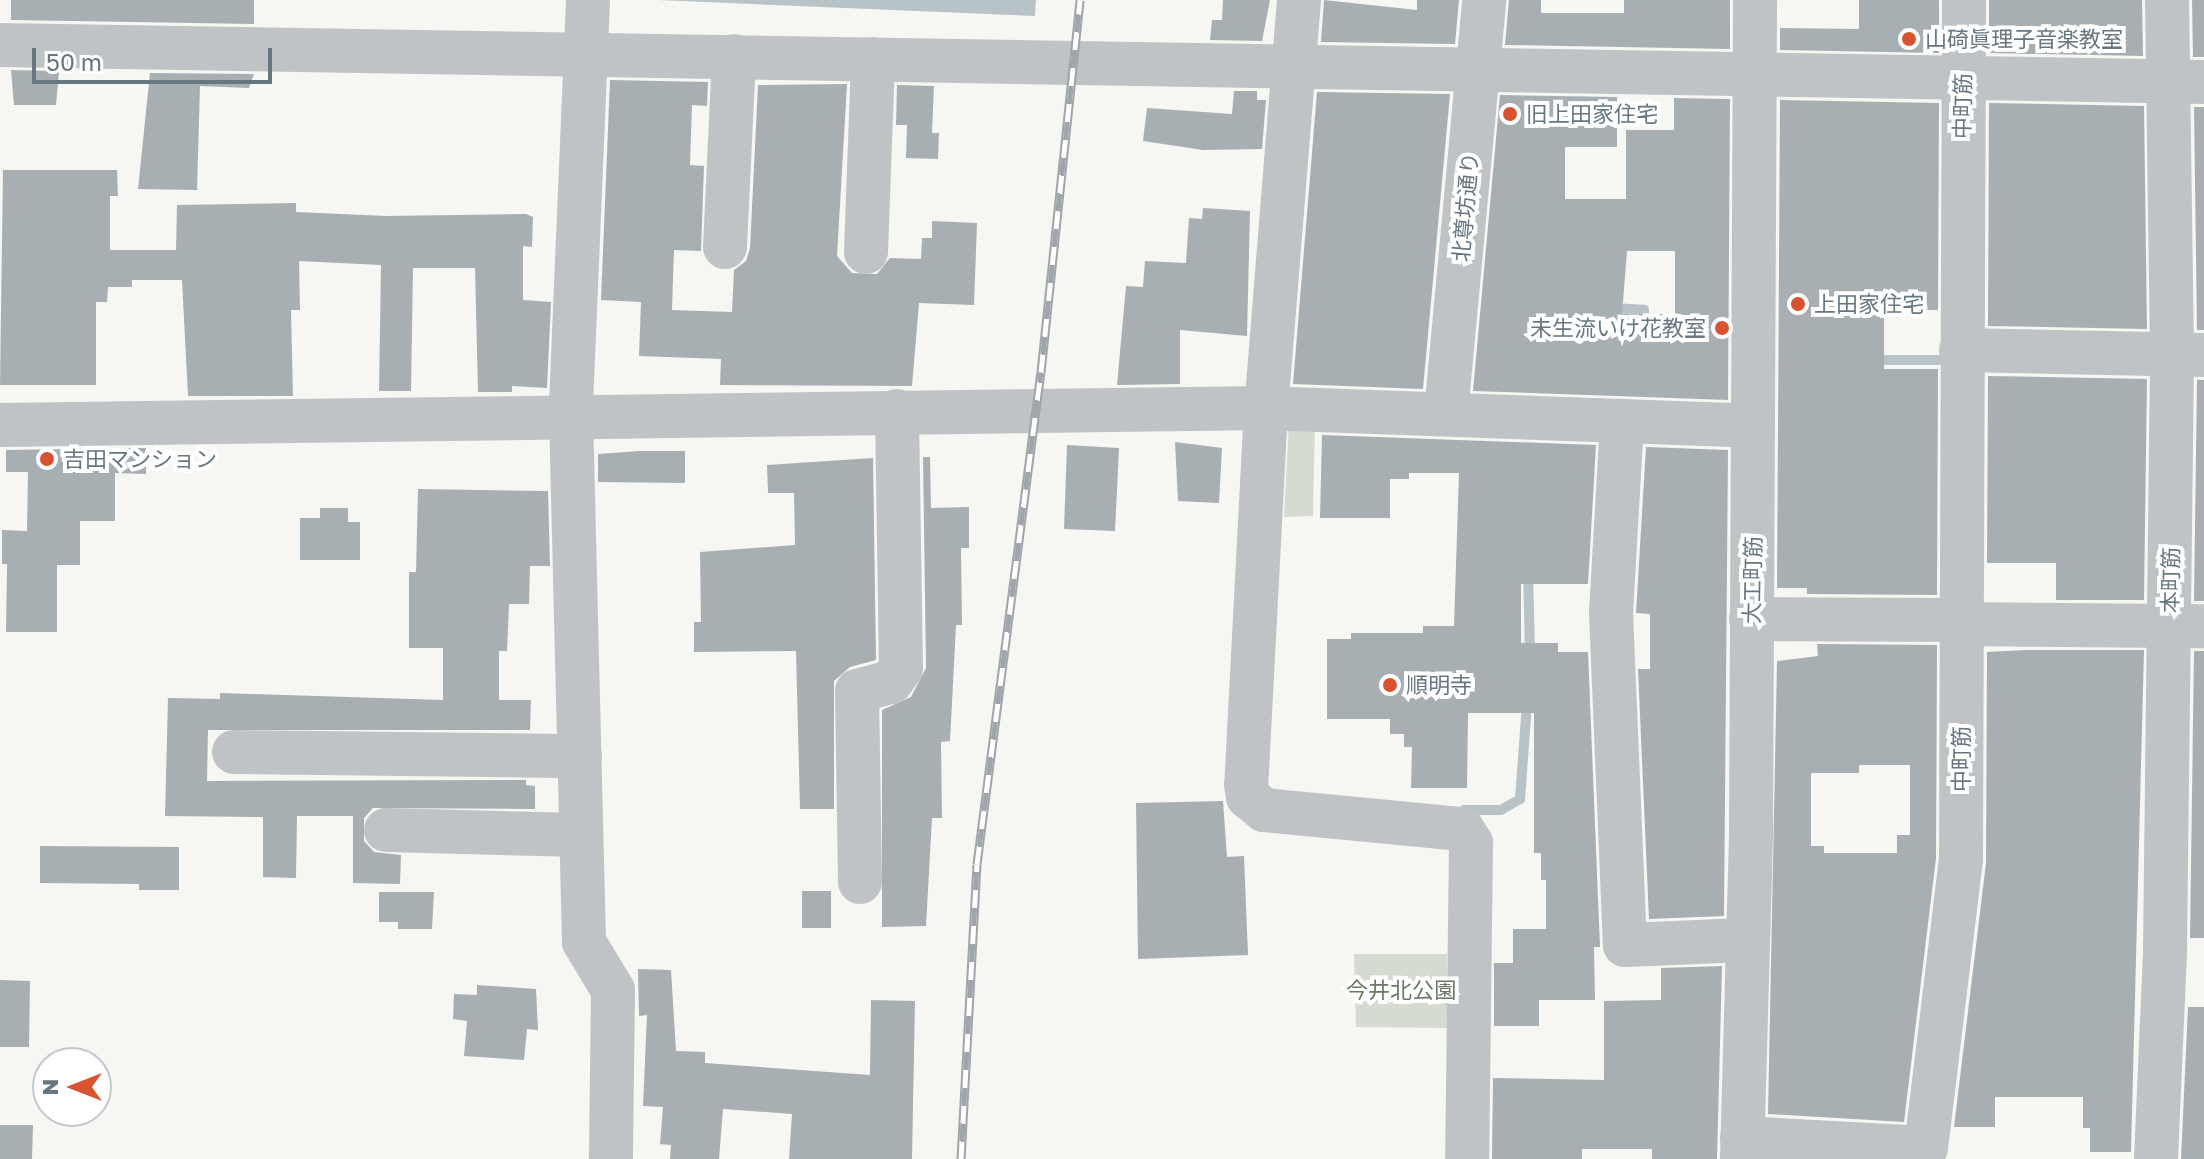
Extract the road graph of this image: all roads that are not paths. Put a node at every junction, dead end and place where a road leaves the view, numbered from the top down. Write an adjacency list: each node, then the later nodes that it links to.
1 (588, 0): 8 (street)
2 (1299, 0): 11 (street)
3 (1484, 0): 12 (street, 北尊坊通り)
4 (1755, 0): 13 (street, 大工町筋)
5 (1964, 0): 14 (street, 中町筋)
6 (2167, 0): 15 (street, 本町筋)
7 (0, 45): 8 (street)
8 (585, 54): 9 (street); 23 (street)
9 (734, 56): 10 (street); 16 (street)
10 (873, 59): 11 (street); 17 (street)
11 (1293, 66): 12 (street); 20 (street)
12 (1478, 72): 13 (street); 22 (street, 北尊坊通り)
13 (1756, 79): 14 (street); 26 (street, 大工町筋)
14 (1962, 82): 15 (street); 19 (street, 中町筋)
15 (2185, 82): 18 (street, 本町筋)
16 (725, 247)
17 (866, 252)
18 (2188, 355): 19 (street); 29 (street, 本町筋)
19 (1961, 357): 28 (street, 中町筋)
20 (1266, 408): 21 (street); 22 (street); 39 (street)
21 (897, 411): 23 (street); 34 (street)
22 (1446, 413): 24 (street)
23 (571, 414): 25 (street); 31 (street)
24 (1622, 422): 26 (street); 35 (street)
25 (0, 425)
26 (1753, 426): 27 (street, 大工町筋)
27 (1751, 619): 28 (street); 35 (street, 大工町筋)
28 (1960, 622): 29 (street); 37 (street, 中町筋)
29 (2187, 626): 40 (street, 本町筋)
30 (234, 752): 31 (street)
31 (580, 756): 33 (street)
32 (386, 830): 33 (street)
33 (581, 835): 38 (street)
34 (860, 882)
35 (1745, 940): 36 (street, 大工町筋)
36 (1742, 1149): 37 (street)
37 (1916, 1151)
38 (611, 1159)
39 (1467, 1159)
40 (2156, 1159)

